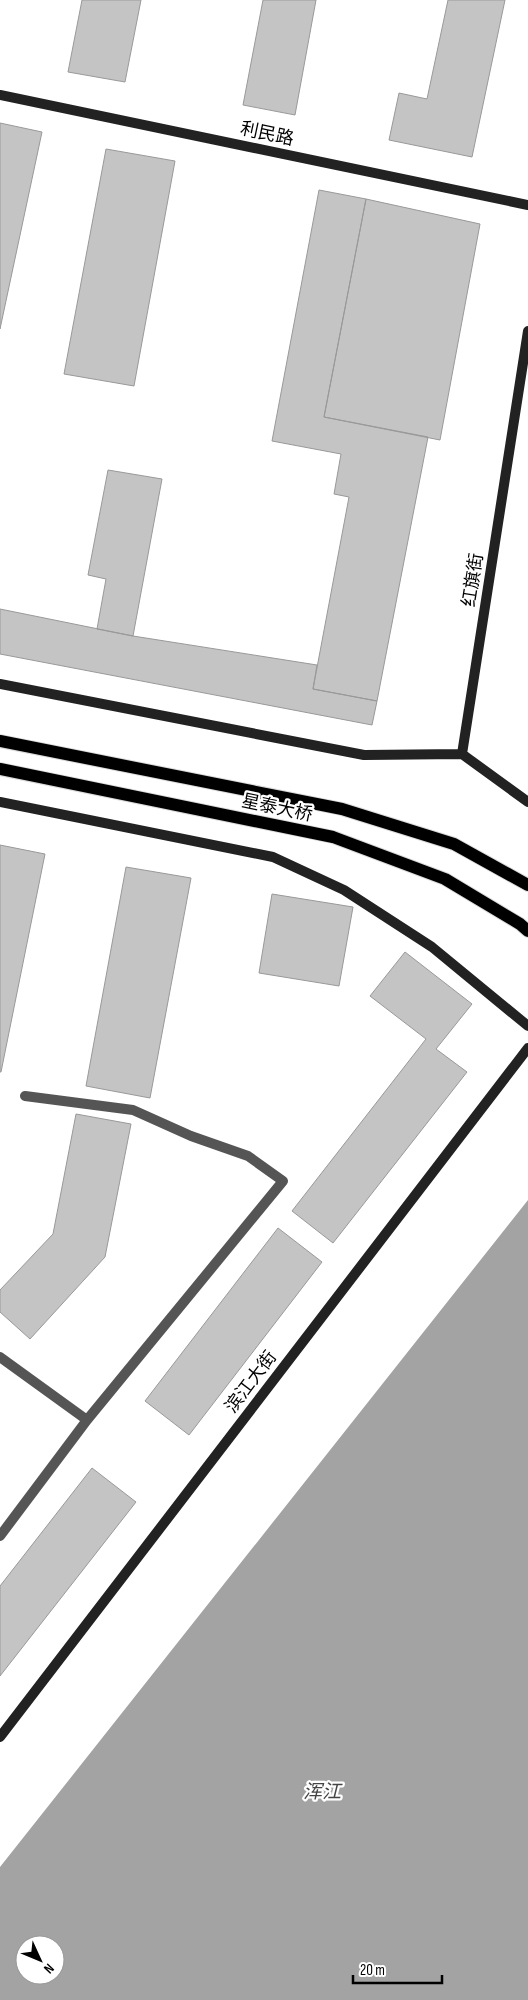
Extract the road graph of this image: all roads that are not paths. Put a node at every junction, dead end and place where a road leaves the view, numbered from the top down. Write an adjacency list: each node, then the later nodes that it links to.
1 (0, 95): 2 (street, 利民路)
2 (528, 205)
3 (528, 331): 6 (street, 红旗街)
4 (0, 684): 6 (street)
5 (0, 741): 10 (main road, 星泰大桥)
6 (462, 754): 9 (street)
7 (0, 769): 11 (main road, 星泰大桥)
8 (0, 802): 12 (street)
9 (528, 802)
10 (528, 885)
11 (528, 931)
12 (528, 1026)
13 (528, 1048): 18 (street, 滨江大街)
14 (25, 1096): 16 (street)
15 (0, 1357): 16 (street)
16 (87, 1420): 17 (street)
17 (0, 1536)
18 (0, 1736)

